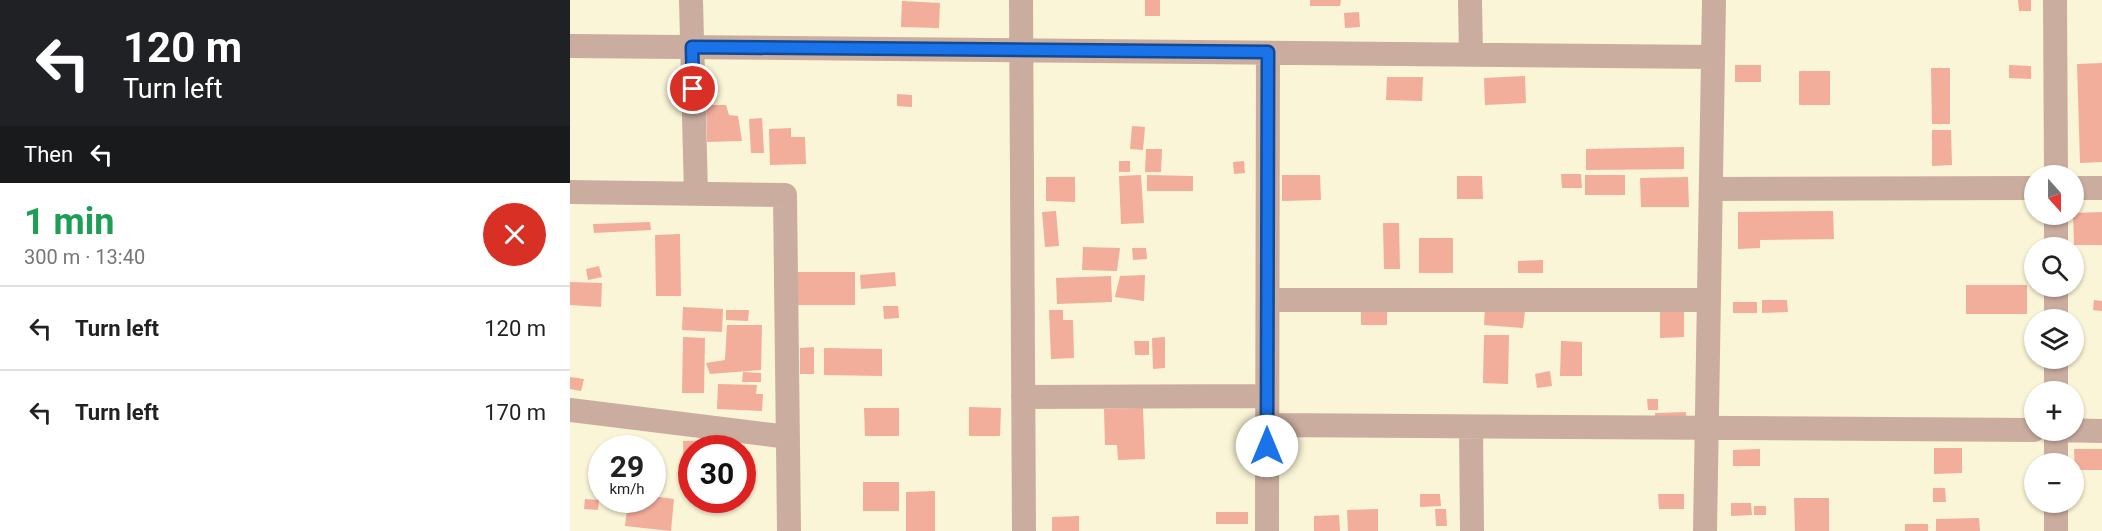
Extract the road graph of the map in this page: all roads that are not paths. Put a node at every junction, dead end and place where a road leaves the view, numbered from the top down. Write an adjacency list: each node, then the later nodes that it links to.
1 (691, 0): 7 (street)
2 (1022, 0): 8 (street)
3 (1470, 0): 10 (street)
4 (1714, 0): 11 (street)
5 (2055, 0): 12 (street)
6 (570, 46): 7 (street)
7 (692, 47): 8 (street); 18 (street)
8 (1022, 50): 9 (street); 22 (street)
9 (1268, 52): 10 (street); 19 (street)
10 (1471, 54): 11 (street)
11 (1713, 57): 16 (street)
12 (2056, 165)
13 (2024, 188): 16 (street)
14 (2084, 188): 15 (street)
15 (2102, 188)
16 (1711, 189): 20 (street)
17 (570, 192): 18 (street)
18 (696, 194): 30 (street)
19 (1268, 300): 20 (street); 21 (street)
20 (1709, 300): 26 (street)
21 (1267, 396): 22 (street); 24 (street)
22 (1023, 397): 33 (street)
23 (570, 411): 30 (street)
24 (1267, 425): 25 (street); 34 (street)
25 (1471, 427): 26 (street); 35 (street)
26 (1707, 428): 27 (street); 36 (street)
27 (2024, 430)
28 (2084, 431): 29 (street)
29 (2102, 431)
30 (788, 437): 32 (street)
31 (2056, 513): 37 (street)
32 (789, 531)
33 (1024, 531)
34 (1267, 531)
35 (1472, 531)
36 (1705, 531)
37 (2056, 531)

